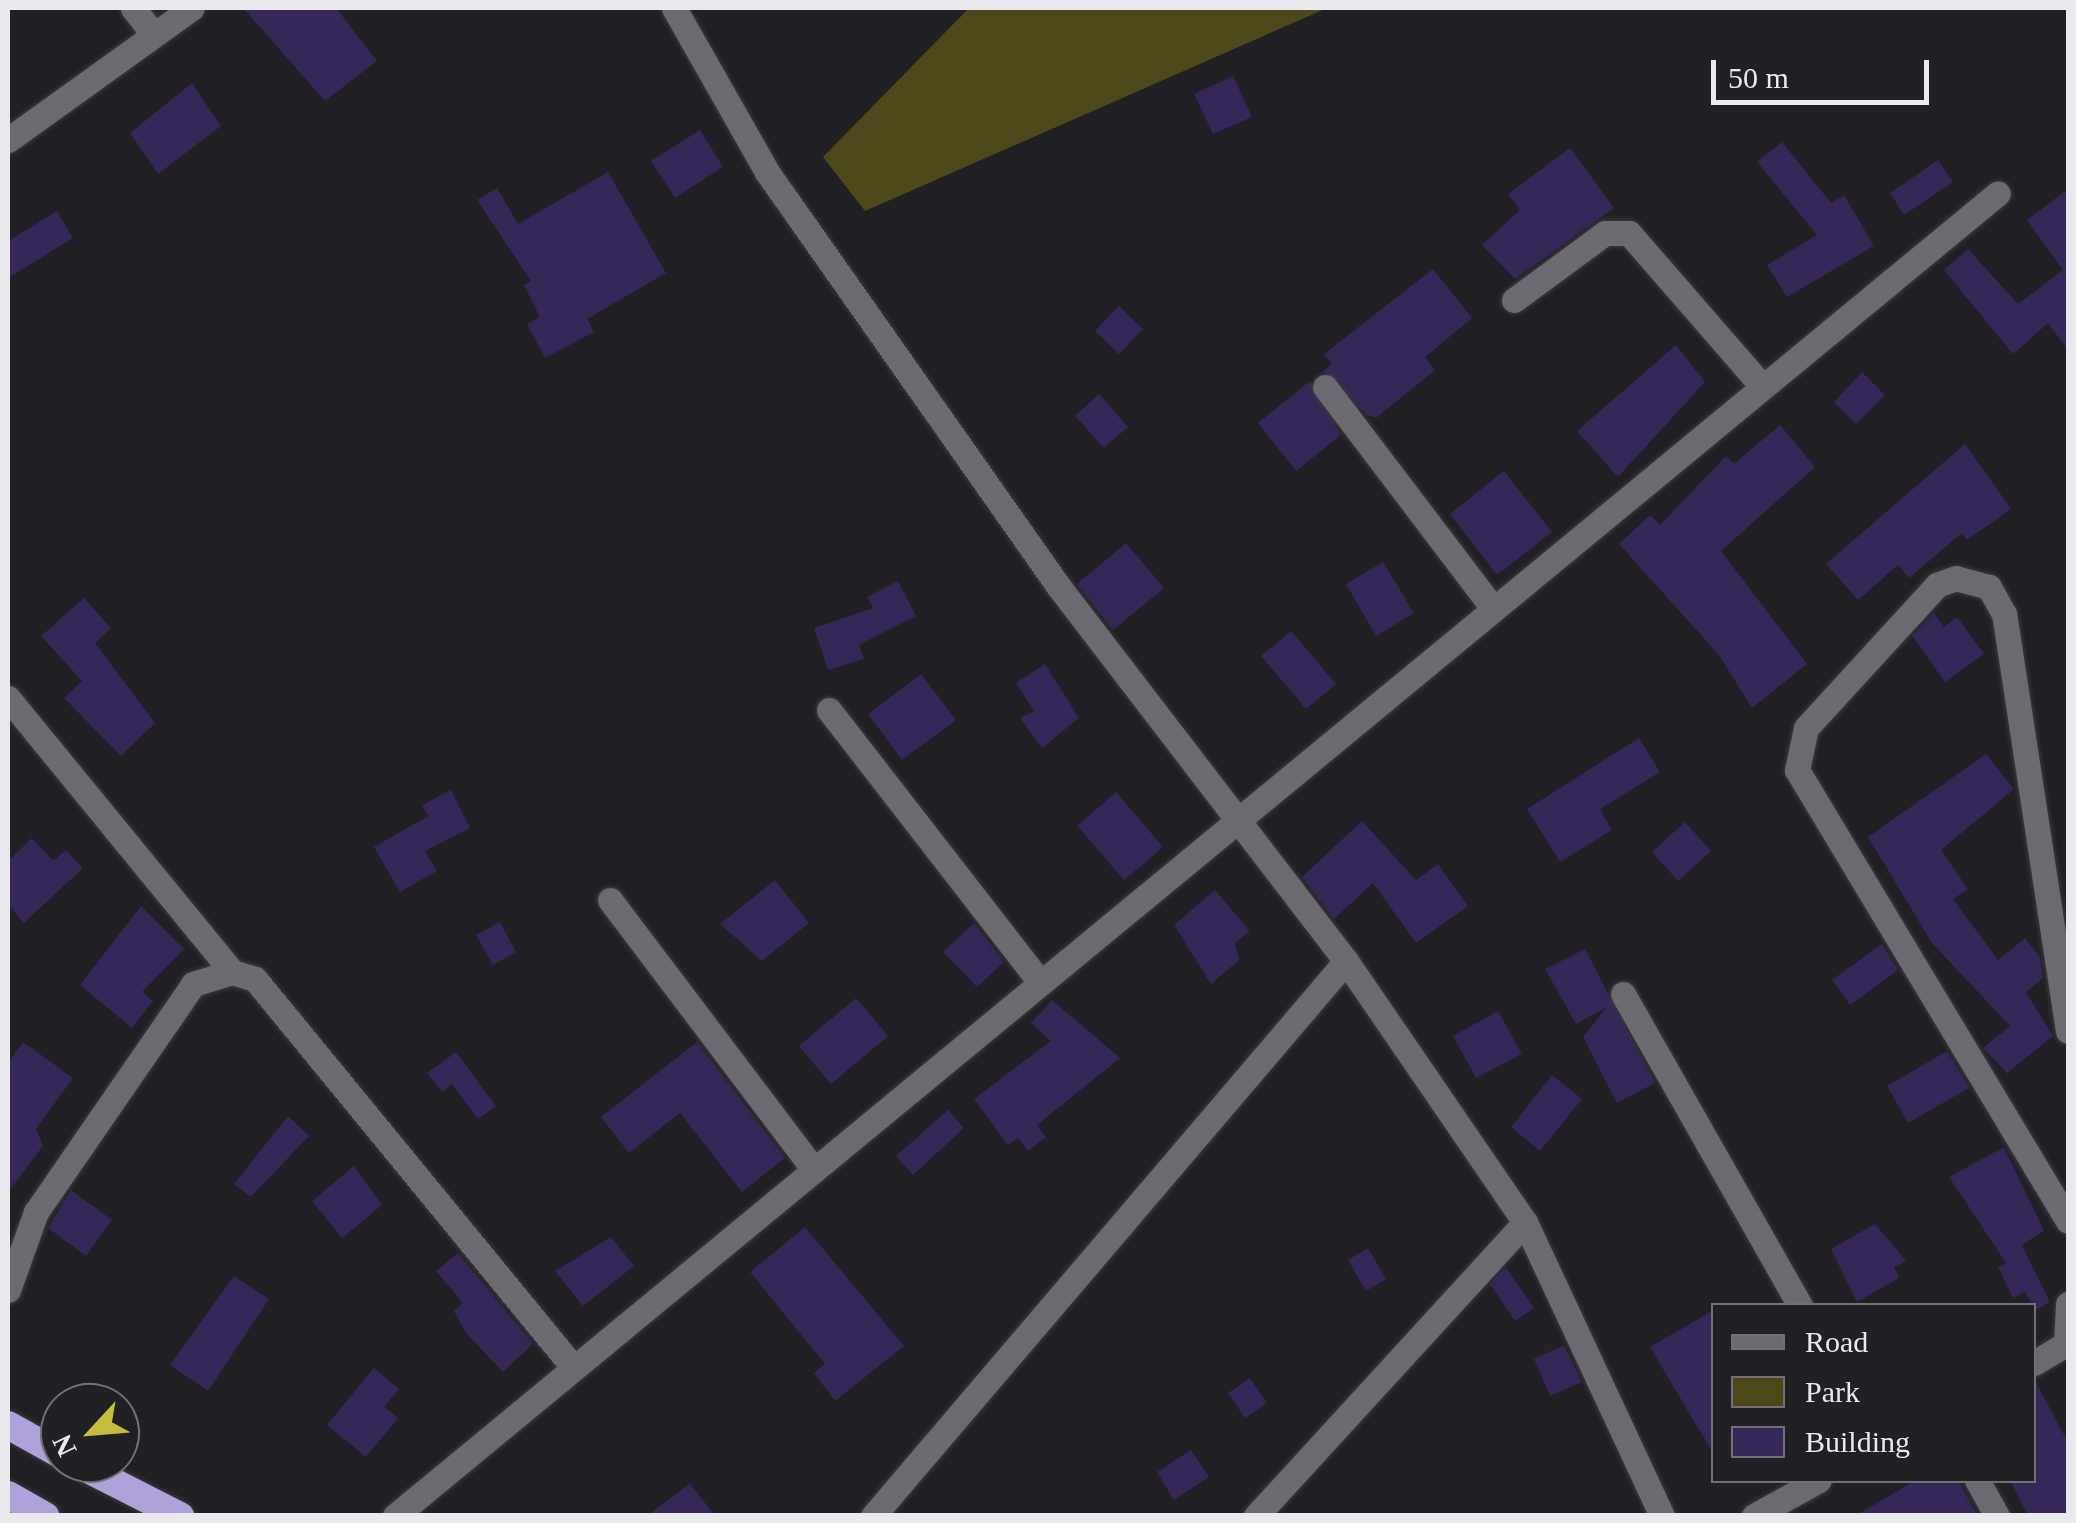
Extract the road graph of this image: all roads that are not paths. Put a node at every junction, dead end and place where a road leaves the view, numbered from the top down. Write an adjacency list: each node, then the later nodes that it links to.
1 (133, 8): 4 (street)
2 (192, 8): 4 (street)
3 (674, 8): 13 (street)
4 (153, 34): 5 (street)
5 (8, 140)
6 (1998, 193): 9 (street)
7 (1514, 300): 9 (street)
8 (1325, 386): 10 (street)
9 (1762, 386): 10 (street)
10 (1492, 608): 13 (street)
11 (8, 698): 16 (street)
12 (829, 710): 17 (street)
13 (1232, 820): 15 (street); 17 (street)
14 (610, 900): 20 (street)
15 (1346, 961): 22 (street); 37 (street)
16 (232, 972): 23 (street); 27 (street)
17 (1039, 980): 20 (street)
18 (1623, 994): 24 (street)
19 (2068, 1031): 21 (street)
20 (812, 1168): 27 (street)
21 (2068, 1221)
22 (1525, 1222): 38 (street); 39 (street)
23 (8, 1290)
24 (1798, 1303)
25 (2068, 1304): 26 (street)
26 (2036, 1361)
27 (573, 1368): 36 (street)
28 (8, 1425): 29 (highway)
29 (40, 1443)
30 (115, 1483): 35 (highway)
31 (1814, 1483): 40 (street)
32 (1979, 1483): 41 (street)
33 (8, 1495): 34 (highway)
34 (45, 1516)
35 (180, 1516)
36 (396, 1516)
37 (873, 1516)
38 (1256, 1516)
39 (1662, 1516)
40 (1754, 1516)
41 (1997, 1516)

